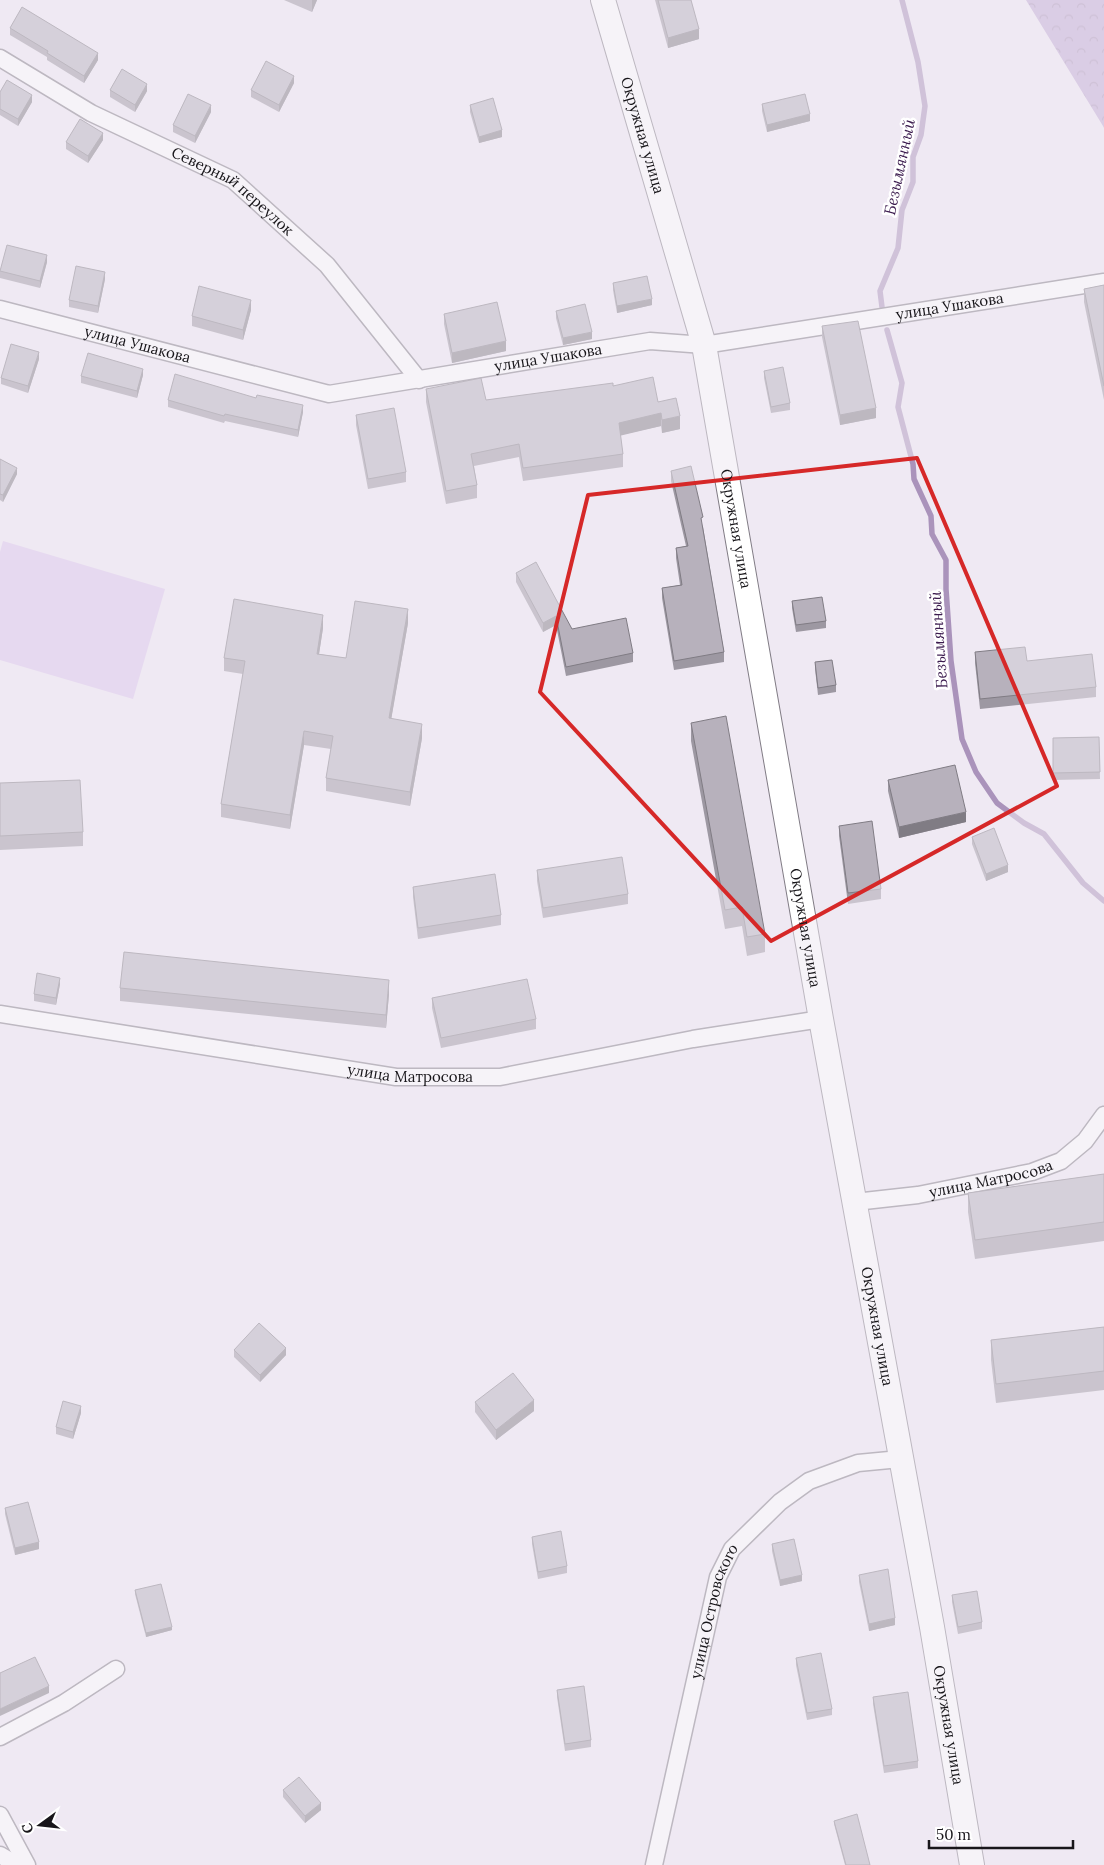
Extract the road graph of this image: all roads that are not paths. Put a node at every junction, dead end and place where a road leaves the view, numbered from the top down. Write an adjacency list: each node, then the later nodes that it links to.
1 (603, 0): 5 (main road, Окружная улица)
2 (0, 58): 6 (street, Северный переулок)
3 (1104, 282): 5 (street, улица Ушакова)
4 (0, 309): 6 (street, улица Ушакова)
5 (704, 345): 6 (street, улица Ушакова); 8 (main road, Окружная улица)
6 (419, 380)
7 (0, 1014): 8 (street, улица Матросова)
8 (820, 1019): 10 (main road, Окружная улица)
9 (1104, 1115): 10 (street, улица Матросова)
10 (855, 1202): 11 (main road, Окружная улица)
11 (900, 1459): 18 (street, улица Островского); 19 (main road, Окружная улица)
12 (116, 1669): 13 (street)
13 (0, 1737)
14 (0, 1814): 17 (street)
15 (0, 1855): 16 (street)
16 (17, 1865)
17 (27, 1865)
18 (654, 1865)
19 (972, 1865)

